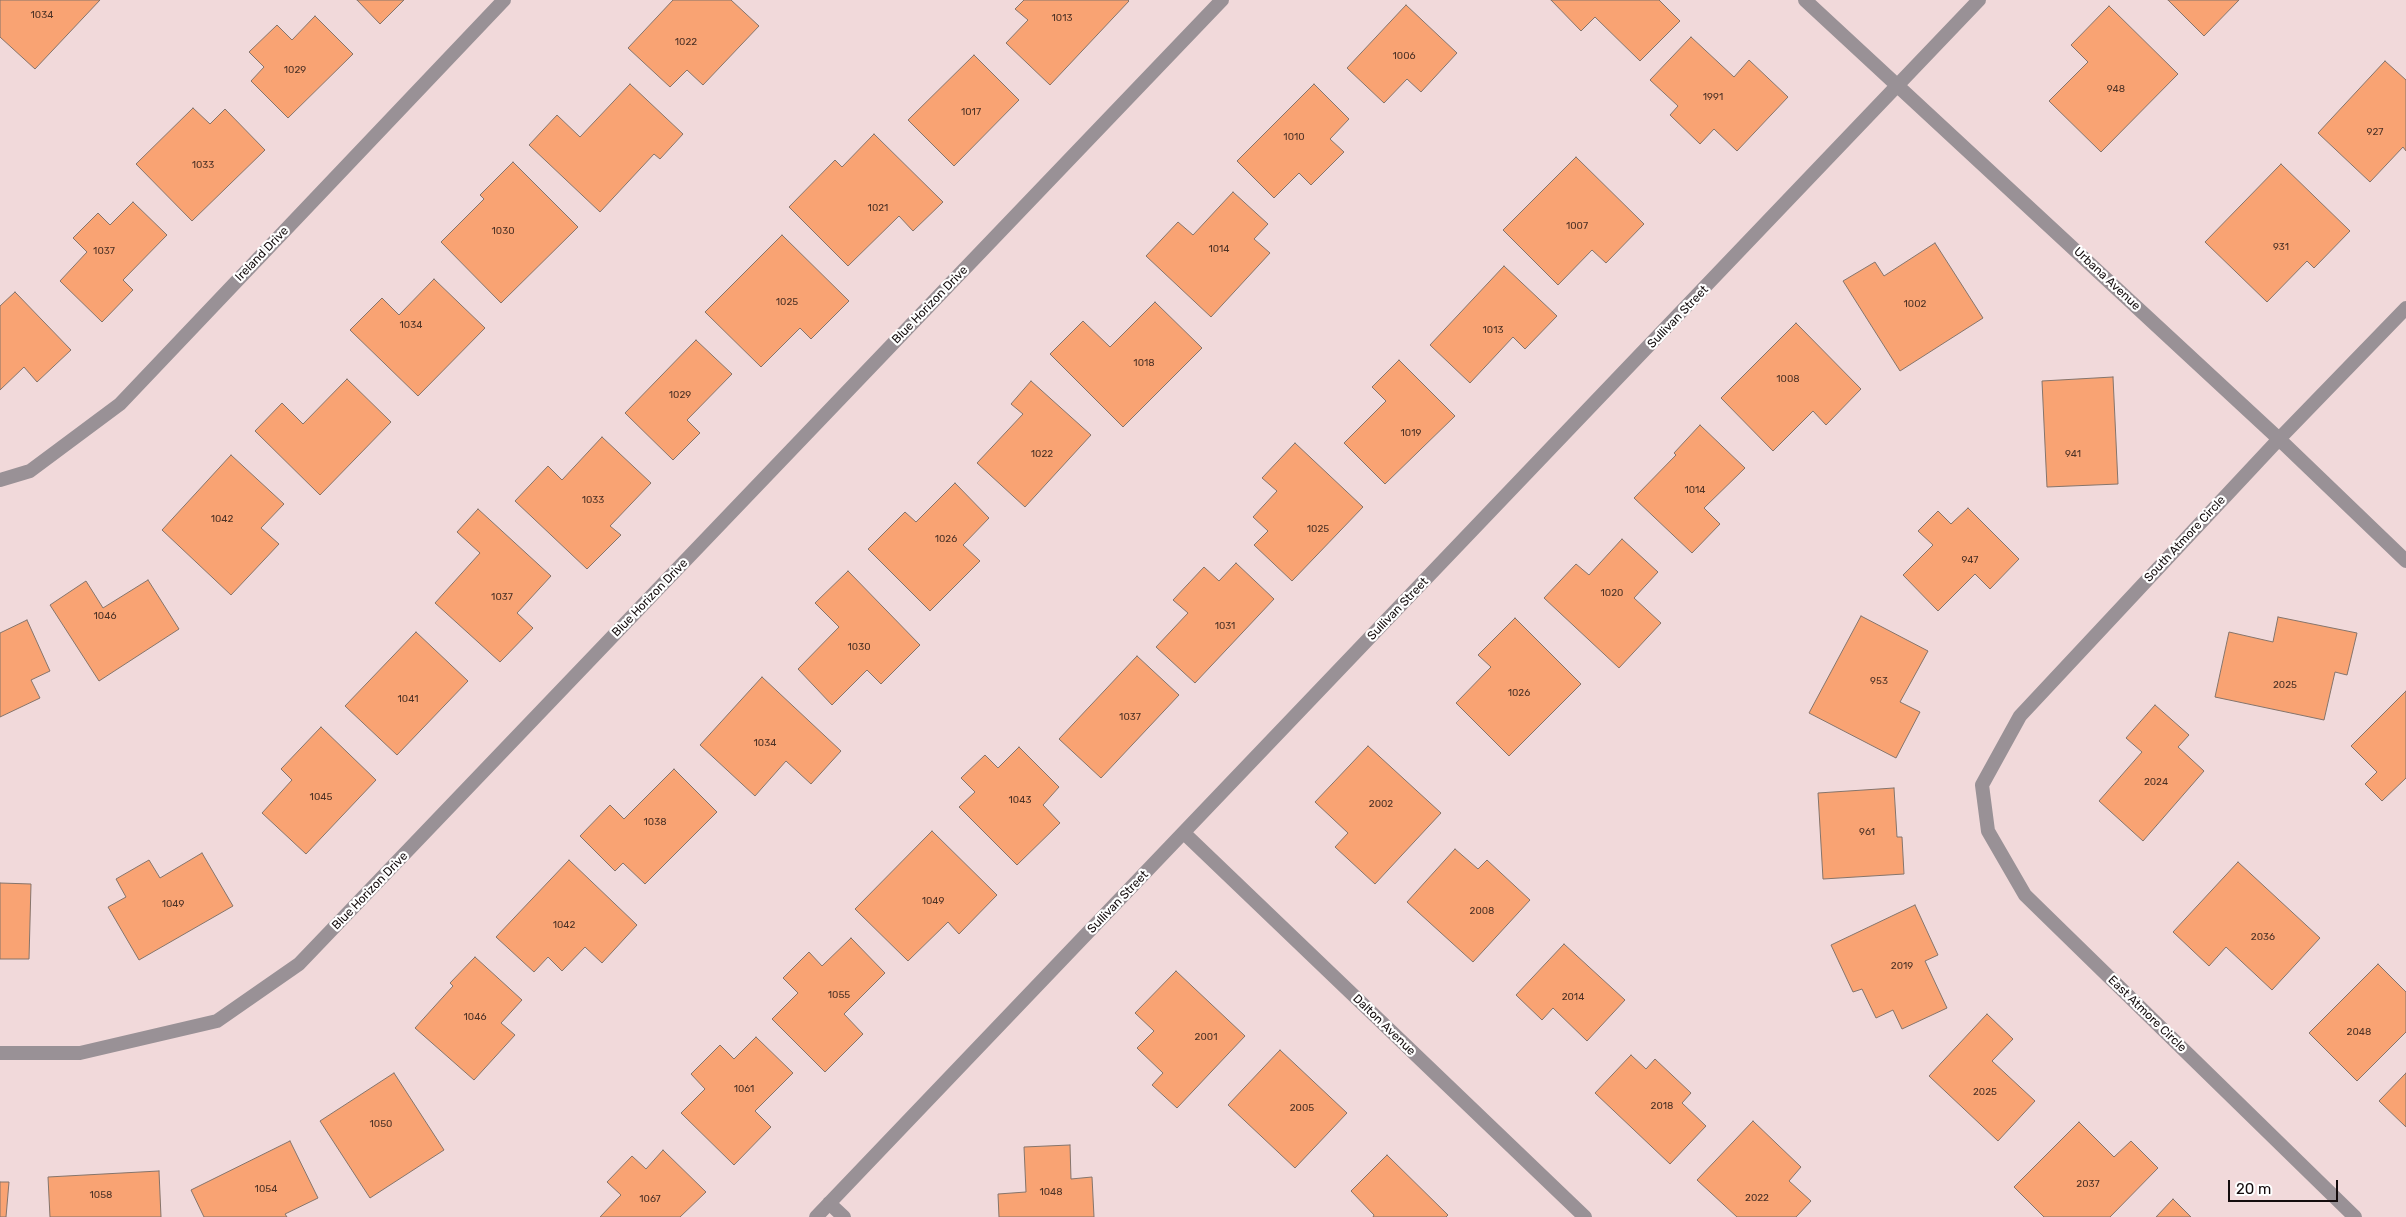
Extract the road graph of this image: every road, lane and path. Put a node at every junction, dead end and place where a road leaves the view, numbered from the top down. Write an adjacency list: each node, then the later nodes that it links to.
1 (504, 0): 8 (street, Ireland Drive)
2 (1222, 0): 12 (street, Blue Horizon Drive)
3 (1806, 0): 5 (street, Urbana Avenue)
4 (1979, 0): 5 (street, Sullivan Street)
5 (1898, 86): 7 (street, Urbana Avenue); 11 (street, Sullivan Street)
6 (2406, 308): 7 (street, South Atmore Circle)
7 (2279, 439): 9 (street, Urbana Avenue); 10 (street, South Atmore Circle)
8 (0, 480)
9 (2406, 561)
10 (1982, 785): 17 (street, East Atmore Circle)
11 (1184, 833): 13 (street, Sullivan Street); 16 (street, Dalton Avenue)
12 (0, 1053)
13 (829, 1203): 14 (street, Sullivan Street); 15 (street)
14 (816, 1217)
15 (844, 1217)
16 (1585, 1217)
17 (2355, 1217)

